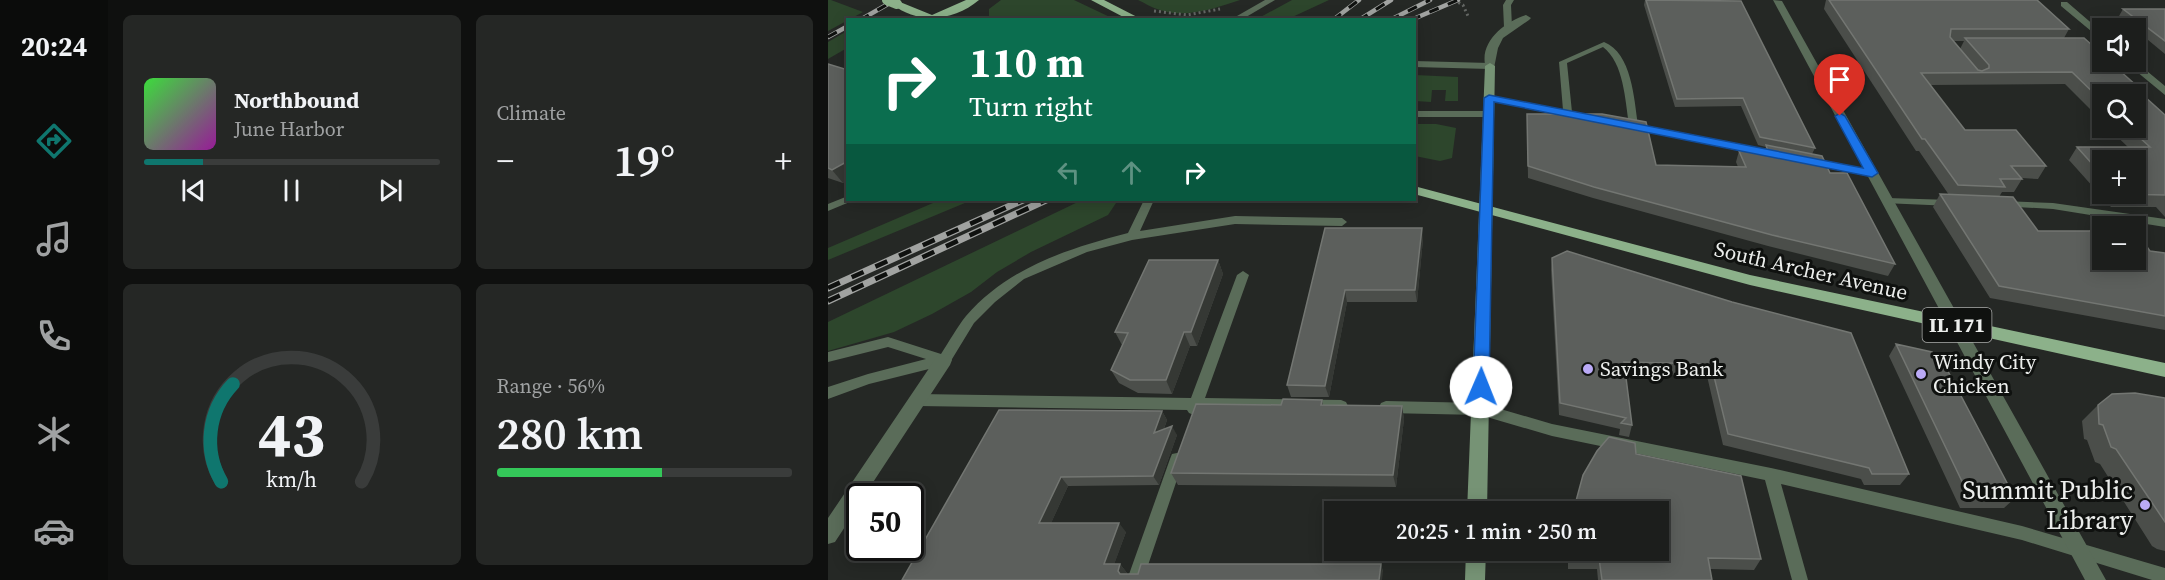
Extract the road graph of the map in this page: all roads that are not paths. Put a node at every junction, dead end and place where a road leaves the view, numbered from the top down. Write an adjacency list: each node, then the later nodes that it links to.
1 (887, 0): 8 (main road, bridge)
2 (974, 0): 9 (main road)
3 (1096, 0): 10 (main road)
4 (1510, 0): 13 (lane)
5 (1269, 1): 11 (lane)
6 (1777, 1): 30 (street)
7 (2064, 4): 14 (street)
8 (931, 18)
9 (935, 18)
10 (1134, 18)
11 (1238, 18)
12 (1526, 18): 13 (street)
13 (1508, 27): 18 (street)
14 (2092, 28)
15 (2061, 45): 16 (lane)
16 (2092, 45)
17 (1416, 64): 18 (lane)
18 (1490, 66): 21 (main road)
19 (2142, 72): 20 (street)
20 (2165, 92)
21 (1489, 98): 22 (lane); 24 (main road)
22 (1568, 113): 25 (lane); 27 (lane)
23 (1416, 114): 24 (lane)
24 (1488, 114): 38 (main road)
25 (1590, 118)
26 (1623, 124): 27 (lane)
27 (1634, 126): 28 (lane)
28 (1780, 155)
29 (1803, 160): 30 (lane)
30 (1872, 173): 34 (street)
31 (1416, 190): 38 (main road, IL 171)
32 (846, 200): 37 (lane)
33 (1148, 201): 41 (lane)
34 (1887, 201): 35 (lane); 43 (street)
35 (1961, 203)
36 (1996, 204): 40 (lane)
37 (828, 208)
38 (1486, 208): 43 (main road, South Archer Avenue / IL 171); 50 (main road)
39 (1342, 222): 41 (lane)
40 (2165, 223)
41 (1131, 236): 45 (lane)
42 (1243, 275): 49 (lane)
43 (1955, 325): 46 (main road, South Archer Avenue / IL 171); 56 (street)
44 (828, 357): 45 (lane)
45 (944, 360): 47 (lane); 48 (street)
46 (2165, 370)
47 (828, 393)
48 (918, 400): 49 (lane); 55 (street)
49 (1197, 402): 50 (lane); 51 (lane)
50 (1480, 409): 53 (lane); 54 (main road)
51 (1189, 424)
52 (1181, 447): 59 (lane)
53 (1771, 475): 56 (lane); 61 (lane)
54 (1477, 501)
55 (828, 535)
56 (2079, 550): 58 (lane); 62 (street)
57 (1476, 561): 60 (main road)
58 (2165, 576)
59 (1135, 580)
60 (1475, 580)
61 (1800, 580)
62 (2096, 580)

